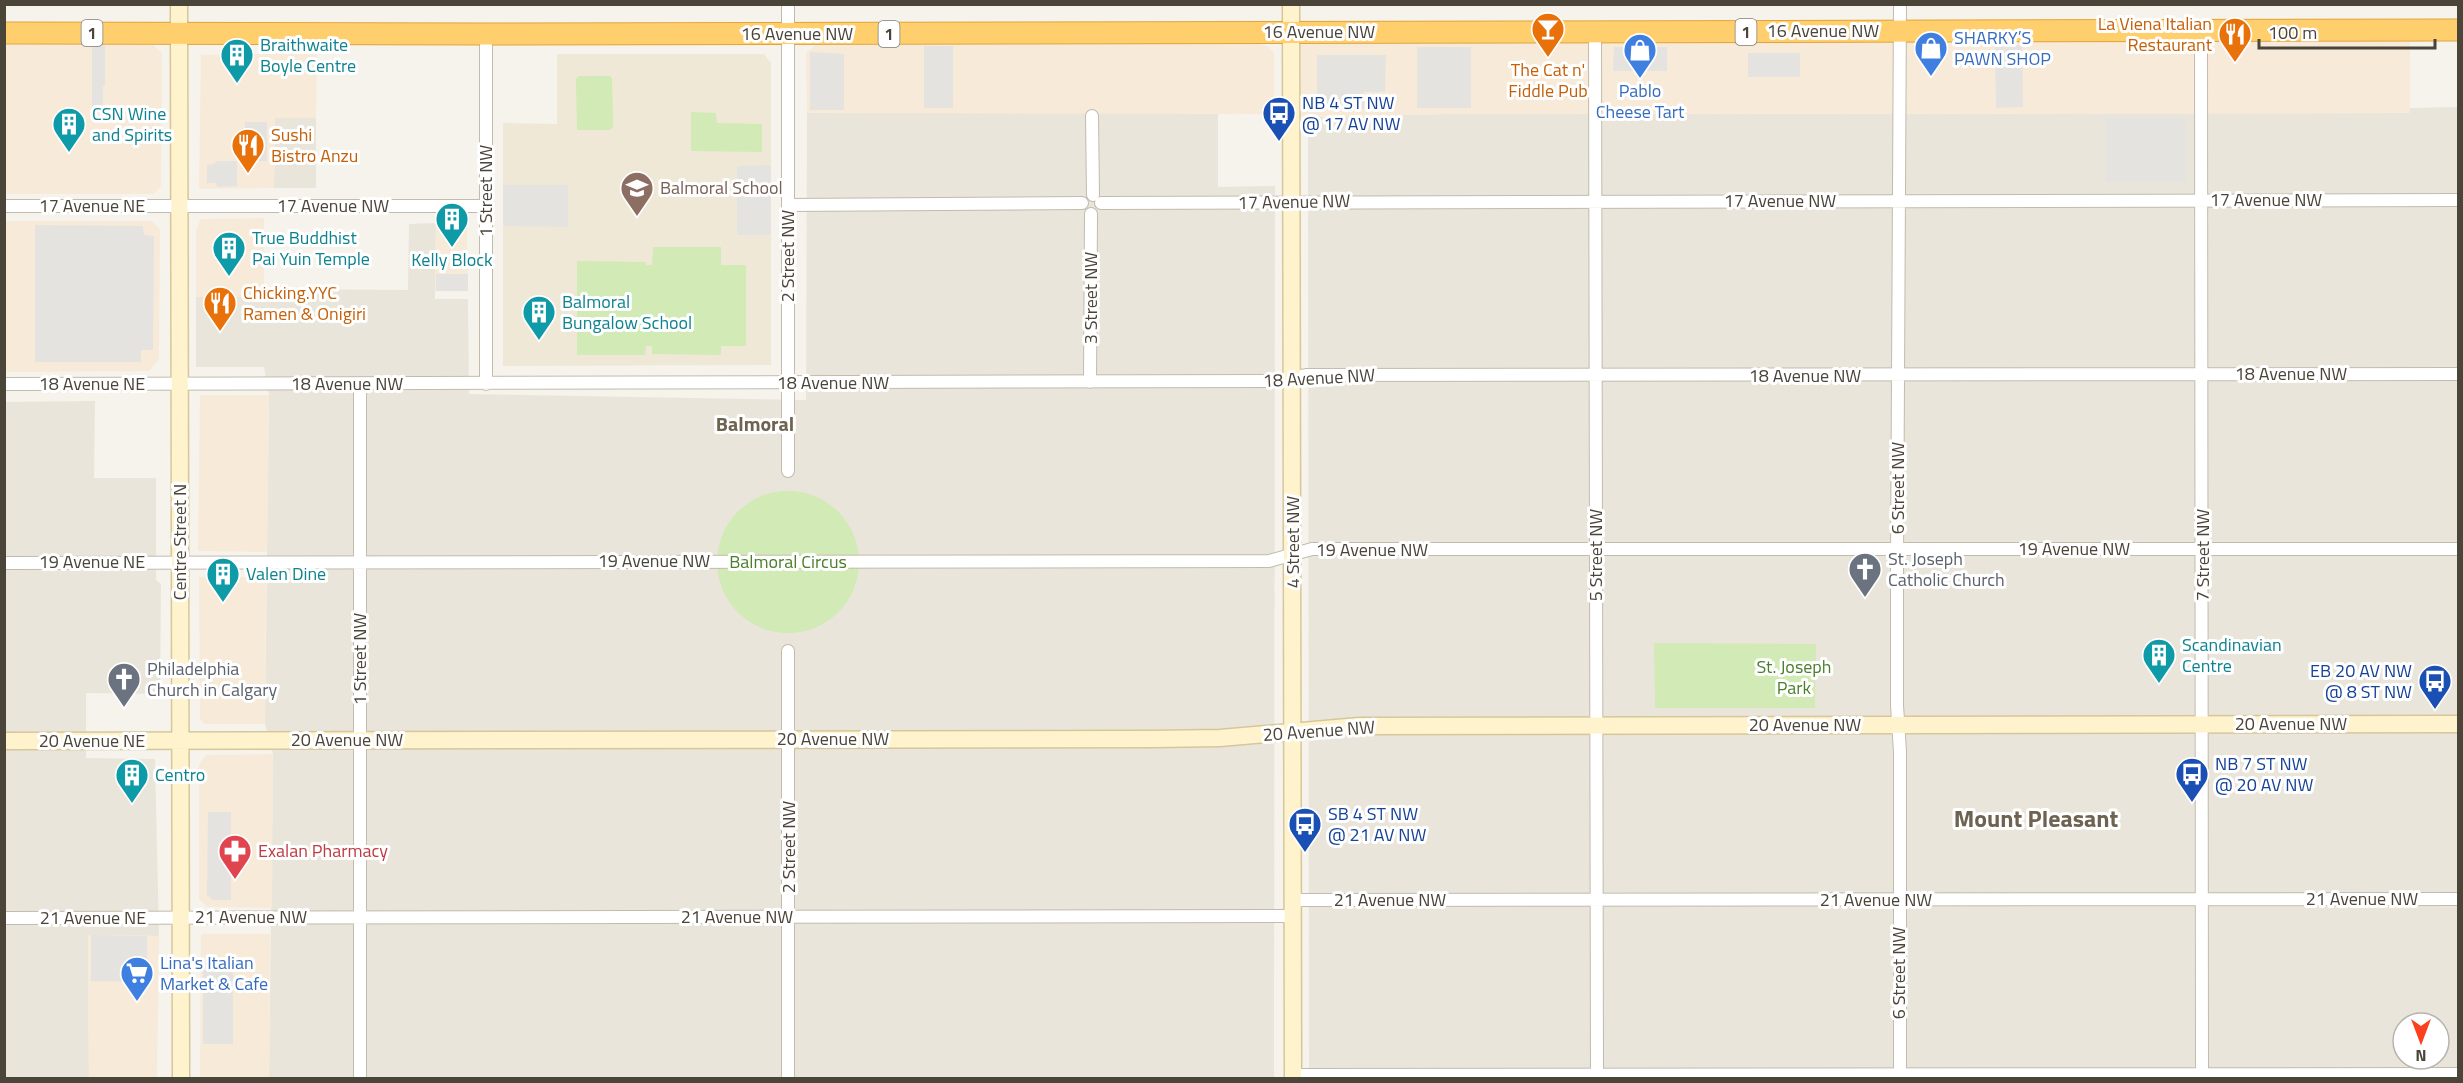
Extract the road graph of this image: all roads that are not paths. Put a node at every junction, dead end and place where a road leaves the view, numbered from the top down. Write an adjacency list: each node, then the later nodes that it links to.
1 (179, 4): 10 (street, Centre Street N)
2 (788, 4): 13 (street, 2 Street NW)
3 (1291, 4): 11 (street, 4 Street NW)
4 (1900, 4): 6 (street, 6 Street NW)
5 (2458, 30): 7 (highway, 16 Avenue NW / 1)
6 (1900, 31): 7 (highway, 16 Avenue NW / 1); 8 (highway, 16 Avenue NW / 1); 19 (street, 6 Street NW)
7 (2201, 31): 16 (street, 7 Street NW)
8 (1595, 32): 11 (highway, 16 Avenue NW / 1); 18 (street, 5 Street NW)
9 (4, 33): 10 (highway, 1)
10 (179, 33): 12 (highway, 16 Avenue NW / 1); 24 (street, Centre Street N)
11 (1292, 33): 13 (highway, 16 Avenue NW / 1); 21 (street, 4 Street NW)
12 (486, 34): 13 (highway, 16 Avenue NW / 1); 25 (street, 1 Street NW)
13 (788, 34): 22 (street, 2 Street NW)
14 (1092, 116): 15 (street)
15 (1097, 199): 20 (street); 21 (street, 17 Avenue NW); 26 (street)
16 (2202, 200): 17 (street, 17 Avenue NW); 19 (street, 17 Avenue NW); 27 (street, 7 Street NW)
17 (2458, 200)
18 (1596, 201): 19 (street, 17 Avenue NW); 21 (street, 17 Avenue NW); 30 (street, 5 Street NW)
19 (1899, 201): 29 (street, 6 Street NW)
20 (1082, 203): 22 (street); 26 (street)
21 (1292, 203): 31 (street, 4 Street NW)
22 (788, 205): 33 (street, 2 Street NW)
23 (4, 206): 24 (street, 17 Avenue NE)
24 (180, 206): 25 (street, 17 Avenue NW); 35 (street, Centre Street N)
25 (486, 206): 37 (street, 1 Street NW)
26 (1091, 214): 32 (street, 3 Street NW)
27 (2202, 374): 28 (street, 18 Avenue NW); 29 (street, 18 Avenue NW); 42 (street, 7 Street NW)
28 (2458, 374)
29 (1898, 375): 30 (street, 18 Avenue NW); 39 (street, 6 Street NW)
30 (1596, 376): 31 (street, 18 Avenue NW); 41 (street, 5 Street NW)
31 (1292, 378): 32 (street, 18 Avenue NW); 43 (street, 4 Street NW)
32 (1090, 382): 33 (street, 18 Avenue NW)
33 (789, 383): 37 (street, 18 Avenue NW); 38 (street, 2 Street NW)
34 (4, 384): 35 (street, 18 Avenue NE)
35 (179, 384): 36 (street, 18 Avenue NW); 45 (street, Centre Street N)
36 (360, 384): 37 (street, 18 Avenue NW); 46 (street, 1 Street NW)
37 (486, 384)
38 (788, 471)
39 (1897, 548): 41 (street, 19 Avenue NW); 42 (street, 19 Avenue NW); 51 (street, 6 Street NW)
40 (2458, 549): 42 (street, 19 Avenue NW)
41 (1596, 550): 43 (street, 19 Avenue NW); 50 (street, 5 Street NW)
42 (2202, 550): 48 (street, 7 Street NW)
43 (1293, 554): 46 (street, 19 Avenue NW); 52 (street, 4 Street NW)
44 (4, 562): 45 (street, 19 Avenue NE)
45 (180, 562): 46 (street, 19 Avenue NW); 56 (street, Centre Street N)
46 (360, 562): 54 (street, 1 Street NW)
47 (788, 651): 53 (street, 2 Street NW)
48 (2203, 724): 49 (street, 20 Avenue NW); 51 (street, 20 Avenue NW); 57 (street, 7 Street NW)
49 (2458, 724)
50 (1596, 725): 51 (street, 20 Avenue NW); 52 (street, 20 Avenue NW); 59 (street, 5 Street NW)
51 (1899, 725): 60 (street, 6 Street NW)
52 (1292, 732): 53 (street, 20 Avenue NW); 61 (street, 4 Street NW)
53 (789, 739): 54 (street, 20 Avenue NW); 64 (street, 2 Street NW)
54 (360, 740): 56 (street, 20 Avenue NW); 63 (street, 1 Street NW)
55 (4, 741): 56 (street, 20 Avenue NE)
56 (180, 741): 62 (street, Centre Street N)
57 (2202, 899): 58 (street, 21 Avenue NW); 60 (street, 21 Avenue NW); 70 (street, 7 Street NW)
58 (2458, 899)
59 (1596, 900): 60 (street, 21 Avenue NW); 61 (street, 21 Avenue NW); 69 (street, 5 Street NW)
60 (1899, 900): 67 (street, 6 Street NW)
61 (1293, 908): 64 (street, 21 Avenue NW); 68 (street, 4 Street NW)
62 (181, 917): 63 (street, 21 Avenue NW); 65 (street, 21 Avenue NE); 71 (street, Centre Street N)
63 (360, 917): 64 (street, 21 Avenue NW); 72 (street, 1 Street NW)
64 (789, 917): 73 (street, 2 Street NW)
65 (4, 918)
66 (2458, 1074): 70 (street)
67 (1900, 1076): 69 (street); 70 (street)
68 (1293, 1077): 69 (street)
69 (1597, 1077)
70 (2202, 1077)
71 (181, 1078)
72 (360, 1078)
73 (788, 1078)

